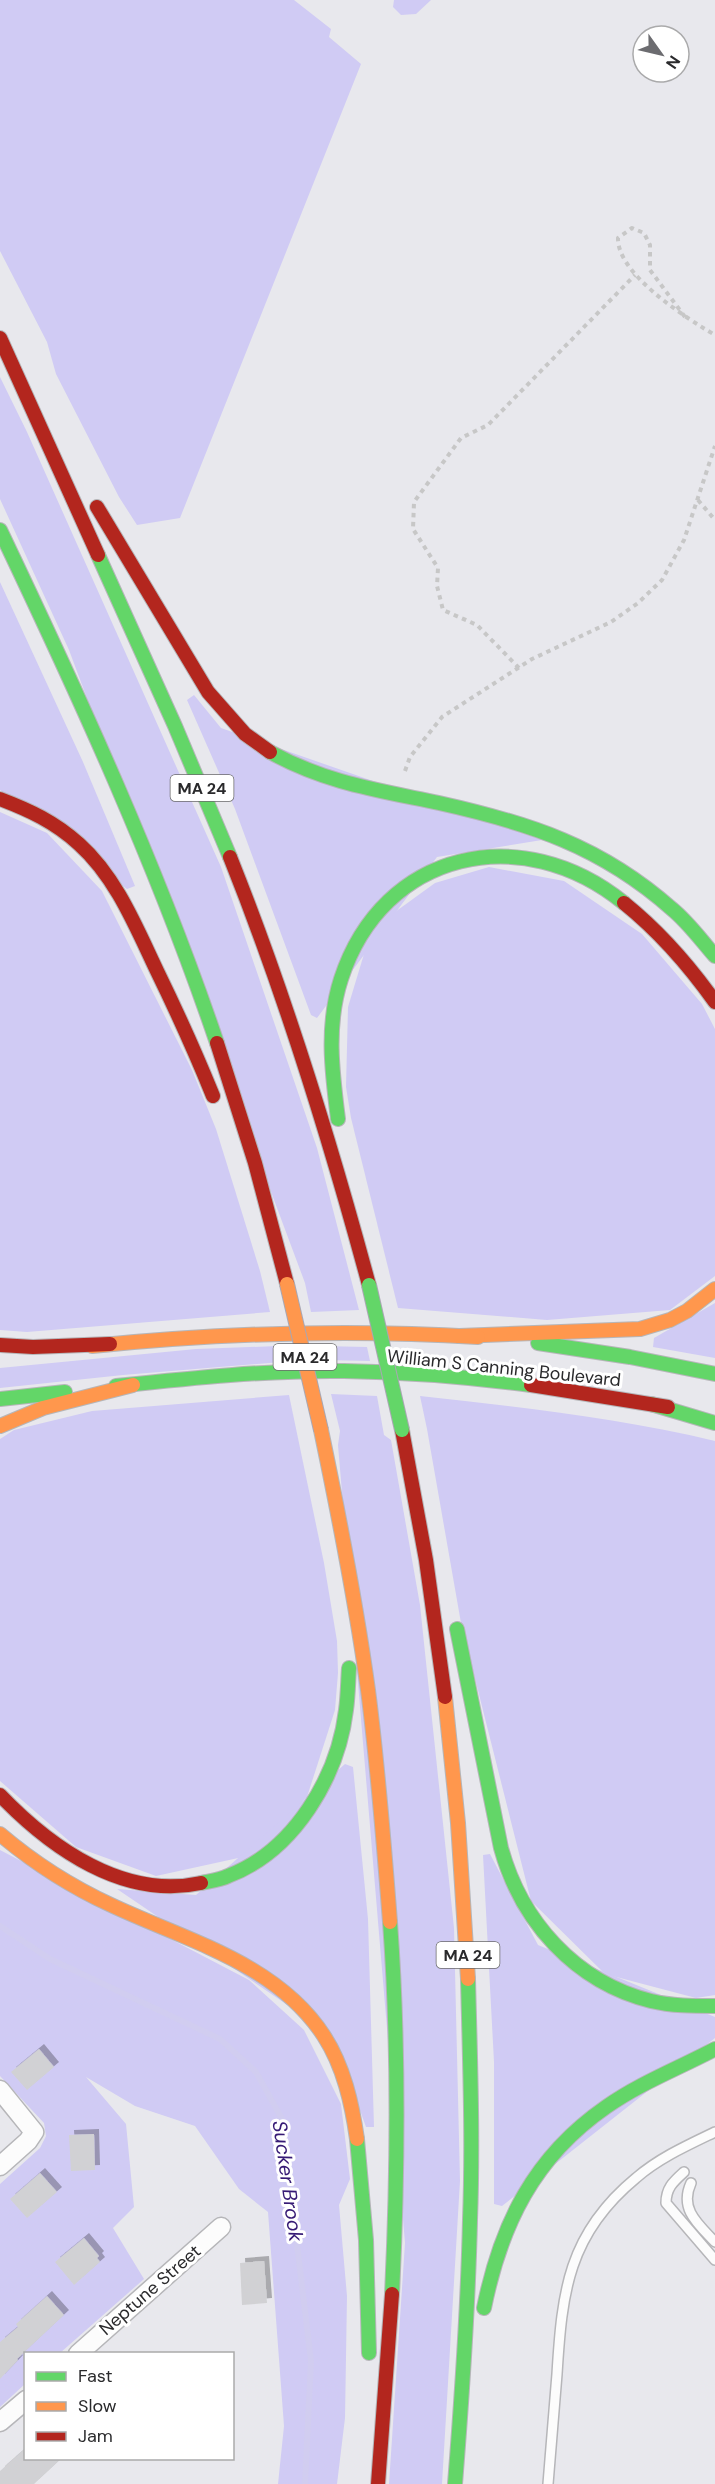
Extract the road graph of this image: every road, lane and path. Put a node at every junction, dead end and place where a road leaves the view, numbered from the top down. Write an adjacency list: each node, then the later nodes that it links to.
1 (635, 275): 2 (path); 2 (path); 12 (path)
2 (685, 317): 4 (path)
3 (0, 332): 7 (main road)
4 (715, 334)
5 (0, 338): 19 (main road, MA 24)
6 (715, 446): 9 (path)
7 (68, 454)
8 (90, 495): 13 (main road)
9 (697, 500): 10 (path); 12 (path)
10 (715, 520)
11 (0, 530): 20 (main road, MA 24)
12 (519, 668): 13 (path)
13 (396, 794): 15 (main road)
14 (0, 799): 17 (main road)
15 (715, 956)
16 (715, 1002): 19 (main road)
17 (218, 1108)
18 (245, 1179): 20 (main road)
19 (361, 1254): 34 (main road, MA 24, bridge)
20 (284, 1270): 33 (main road, MA 24, bridge)
21 (715, 1289): 22 (main road)
22 (459, 1336): 23 (main road, William S Canning Boulevard); 26 (main road, William S Canning Boulevard)
23 (110, 1344): 24 (main road); 25 (main road, William S Canning Boulevard)
24 (0, 1345)
25 (0, 1356)
26 (715, 1374)
27 (133, 1385): 28 (main road, William S Canning Boulevard); 29 (main road, William S Canning Boulevard); 32 (main road)
28 (0, 1399)
29 (651, 1404): 30 (main road, William S Canning Boulevard); 31 (main road)
30 (715, 1417)
31 (715, 1423)
32 (0, 1426)
33 (322, 1433): 37 (main road); 55 (main road, MA 24)
34 (408, 1456): 35 (main road); 56 (main road, MA 24)
35 (440, 1554)
36 (455, 1619): 39 (main road)
37 (0, 1795)
38 (0, 1834): 52 (main road)
39 (715, 2006)
40 (715, 2049): 49 (main road)
41 (0, 2090): 43 (street)
42 (715, 2132): 57 (lane)
43 (0, 2166)
44 (684, 2172): 48 (lane)
45 (691, 2183): 47 (lane)
46 (221, 2227): 51 (street, Neptune Street)
47 (715, 2242)
48 (715, 2260)
49 (482, 2320)
50 (478, 2343): 56 (main road)
51 (80, 2352)
52 (369, 2363)
53 (24, 2402): 54 (street)
54 (0, 2422)
55 (378, 2484)
56 (455, 2484)
57 (548, 2484)

